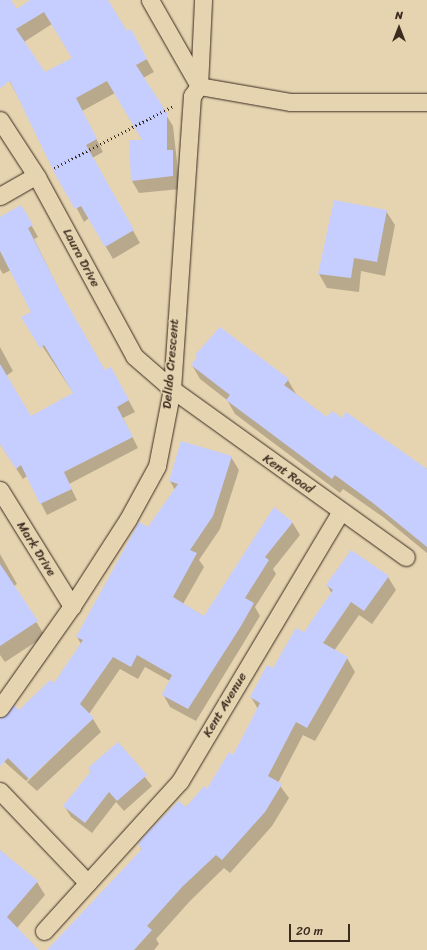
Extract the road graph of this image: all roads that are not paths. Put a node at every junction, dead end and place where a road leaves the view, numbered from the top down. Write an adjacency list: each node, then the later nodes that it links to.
1 (150, 0): 3 (street)
2 (203, 0): 3 (street, Delido Crescent)
3 (195, 91): 4 (street); 8 (street, Delido Crescent)
4 (427, 102)
5 (0, 120): 6 (street, Laura Drive)
6 (36, 177): 7 (street); 8 (street, Laura Drive)
7 (0, 196)
8 (172, 390): 10 (street, Kent Road); 12 (street, Delido Crescent)
9 (0, 490): 12 (street, Mark Drive)
10 (341, 511): 11 (street, Kent Road); 15 (street, Kent Avenue)
11 (406, 556)
12 (72, 606): 13 (street, Delido Crescent)
13 (0, 708)
14 (0, 791): 15 (street)
15 (88, 883): 16 (street, Kent Avenue)
16 (44, 931)

